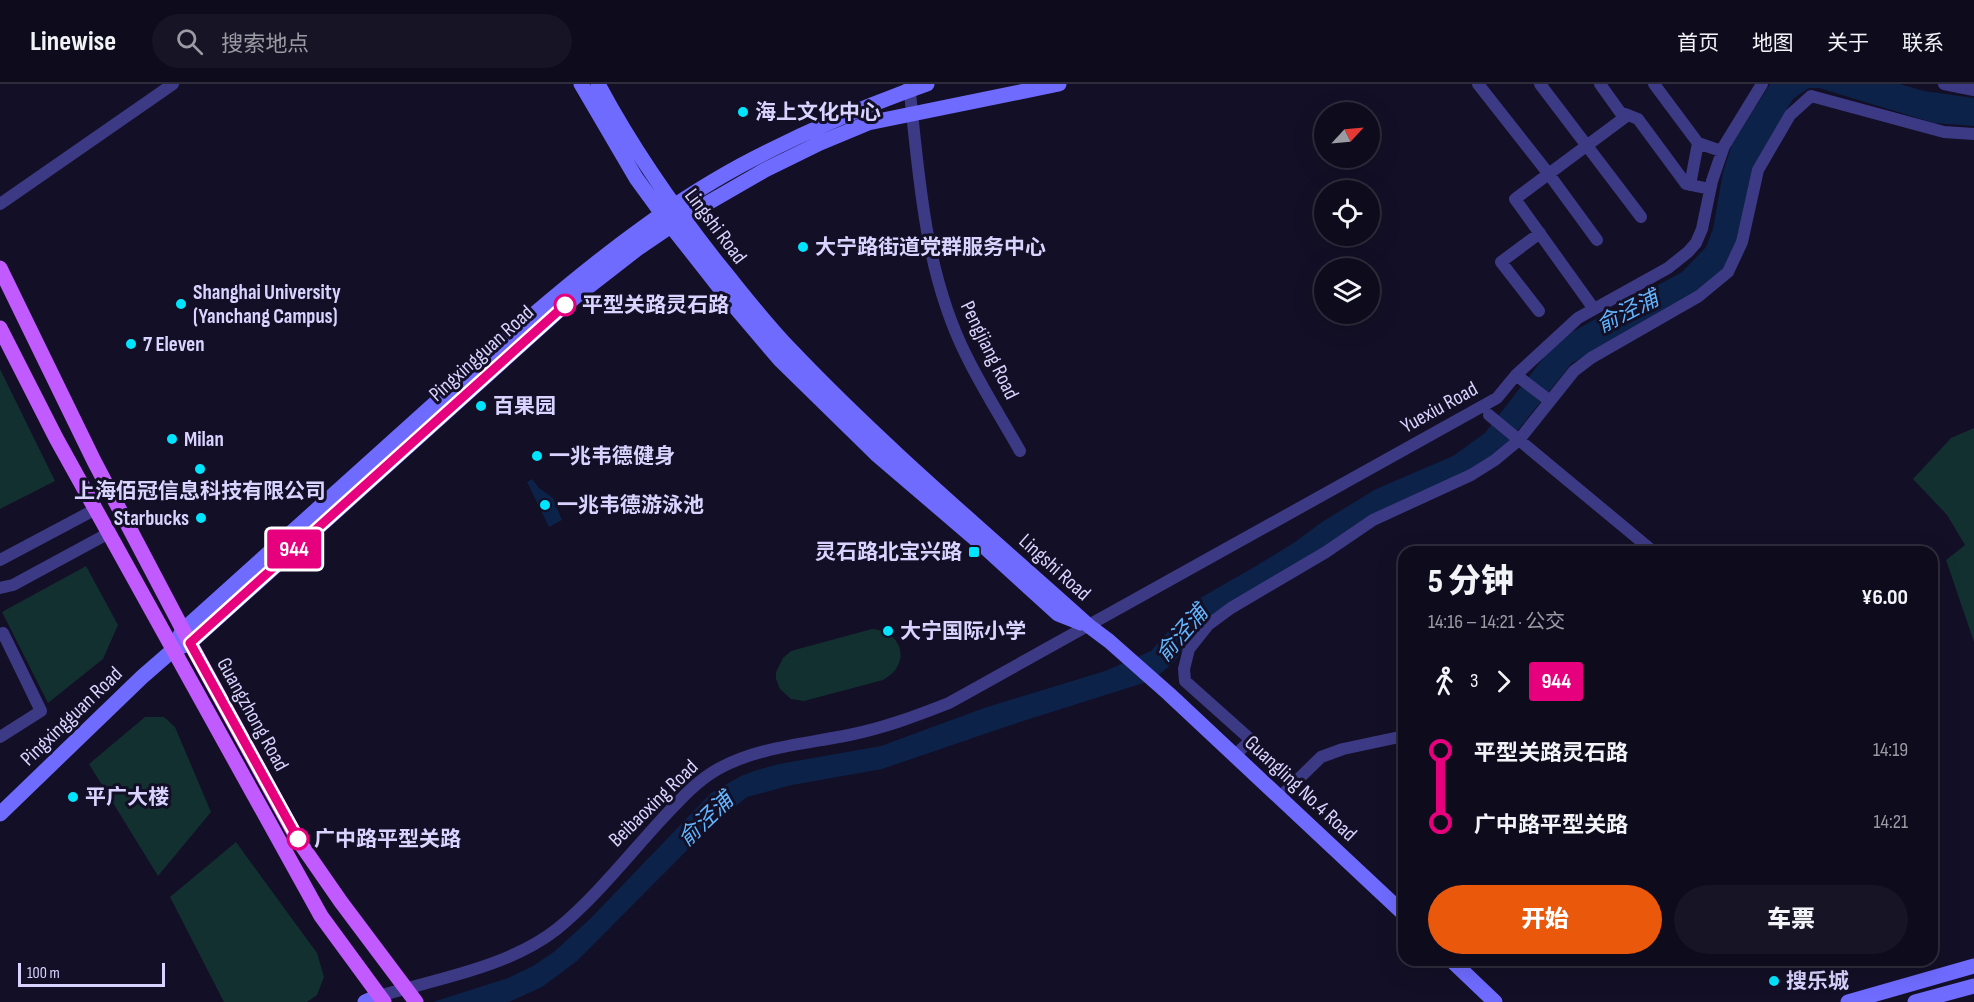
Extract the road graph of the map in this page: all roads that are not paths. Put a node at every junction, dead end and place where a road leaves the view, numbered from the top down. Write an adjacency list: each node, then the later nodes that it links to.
1 (173, 84): 23 (street)
2 (581, 84): 24 (street, Lingshi Road)
3 (598, 84): 24 (street, Lingshi Road)
4 (927, 84): 12 (street, Pingxingguan Road)
5 (1059, 84): 14 (street, Pingxingguan Road)
6 (1540, 84): 18 (street)
7 (1600, 84): 15 (street)
8 (1654, 84): 17 (street)
9 (1762, 84): 19 (street, Yuexiu Road)
10 (1944, 84): 13 (street)
11 (1480, 85): 20 (street)
12 (909, 87): 14 (street, Pengjiang Road); 24 (street, Pingxingguan Road)
13 (1974, 90)
14 (911, 114): 24 (street, Pingxingguan Road); 36 (street, Pengjiang Road)
15 (1628, 115): 18 (street); 21 (street)
16 (1974, 134): 33 (street)
17 (1698, 143): 19 (street); 21 (street)
18 (1586, 145): 20 (street); 25 (street)
19 (1721, 151): 22 (street, Yuexiu Road)
20 (1548, 173): 26 (street); 27 (street)
21 (1690, 185): 22 (street)
22 (1710, 189): 29 (street, Yuexiu Road)
23 (0, 204)
24 (673, 216): 42 (street, Lingshi Road); 44 (street, Pingxingguan Road)
25 (1641, 217)
26 (1540, 233): 29 (street); 30 (street)
27 (1597, 240)
28 (0, 268): 44 (main road, Guangzhong Road)
29 (1594, 309): 32 (street, Yuexiu Road)
30 (1539, 311)
31 (0, 328): 37 (main road, Guangzhong Road)
32 (1516, 375): 33 (street); 42 (street, Yuexiu Road)
33 (1550, 401): 35 (street)
34 (1489, 415): 35 (street)
35 (1518, 439): 39 (street); 48 (street)
36 (1020, 451)
37 (96, 509): 38 (main road, Guangzhong Road); 40 (street)
38 (108, 533): 41 (street); 45 (main road, Guangzhong Road)
39 (1647, 546)
40 (0, 560)
41 (0, 588)
42 (1089, 626): 48 (street, Guangling No.4 Road); 55 (street, Beibaoxing Road)
43 (0, 635): 46 (street)
44 (186, 636): 45 (street, Pingxingguan Road); 55 (main road, Guangzhong Road)
45 (173, 650): 50 (street, Pingxingguan Road); 56 (main road, Guangzhong Road)
46 (0, 737)
47 (1398, 737): 49 (street)
48 (1234, 756): 49 (street, Guangling No.4 Road)
49 (1280, 797): 51 (street, Guangling No.4 Road)
50 (0, 814)
51 (1398, 908)
52 (1457, 966): 58 (street)
53 (1974, 966): 59 (street)
54 (1974, 986): 60 (street)
55 (406, 988): 56 (street, Beibaoxing Road); 57 (main road, Guangzhong Road)
56 (376, 1000)
57 (416, 1002)
58 (1495, 1002)
59 (1848, 1002)
60 (1915, 1002)

